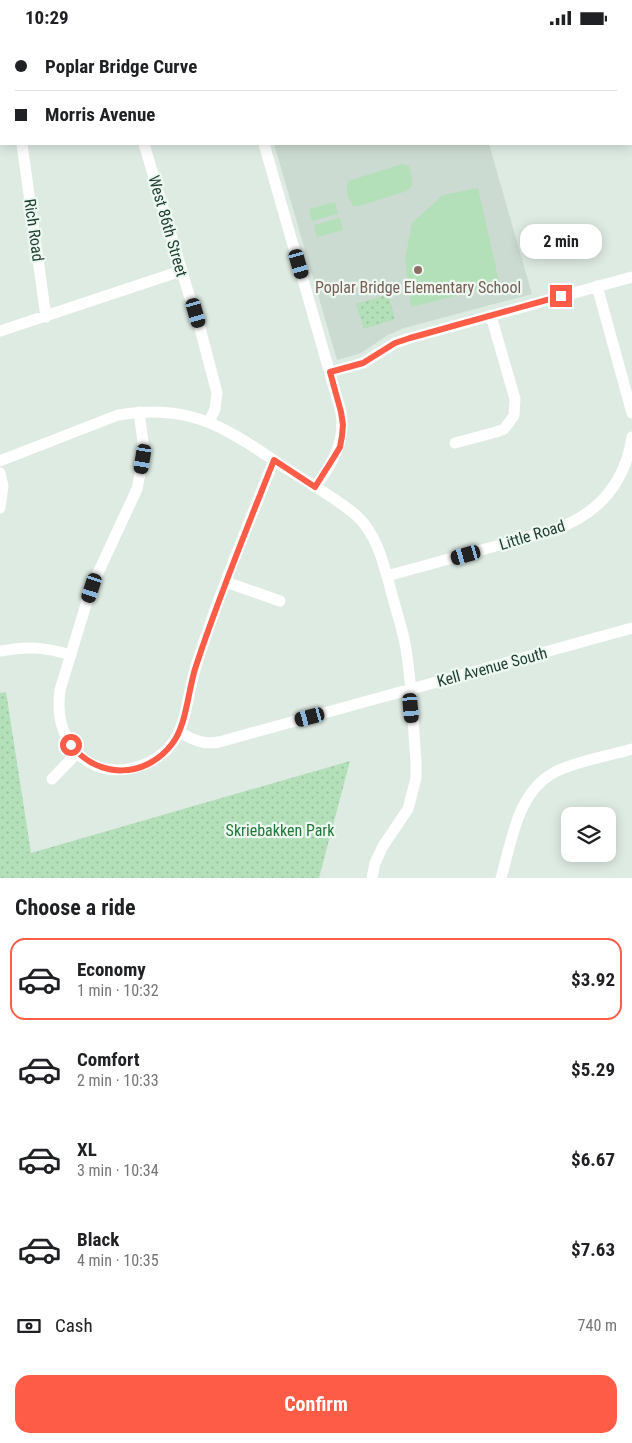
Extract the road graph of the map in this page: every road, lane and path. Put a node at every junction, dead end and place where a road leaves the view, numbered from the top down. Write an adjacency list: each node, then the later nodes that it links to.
1 (22, 145): 8 (street, Rich Road)
2 (144, 145): 4 (street, West 86th Street)
3 (264, 145): 10 (street)
4 (182, 271): 8 (street); 13 (street, West 86th Street)
5 (632, 277): 6 (street)
6 (597, 286): 7 (street); 12 (street)
7 (491, 316): 10 (street); 15 (street)
8 (46, 317): 9 (street)
9 (0, 331)
10 (330, 372): 19 (street)
11 (139, 412): 13 (street); 17 (street); 26 (street)
12 (632, 413)
13 (209, 422): 16 (street)
14 (632, 437): 21 (street, Little Road)
15 (455, 443)
16 (274, 460): 19 (street); 22 (street)
17 (0, 461)
18 (0, 473): 20 (street)
19 (315, 487): 21 (street)
20 (0, 508)
21 (387, 577): 27 (street)
22 (226, 582): 23 (street); 28 (street)
23 (280, 601)
24 (632, 628): 27 (street, Kell Avenue South)
25 (0, 651): 26 (street)
26 (71, 655): 30 (street)
27 (410, 689): 28 (street, Kell Avenue South); 32 (street)
28 (179, 732): 30 (street)
29 (632, 749): 33 (street)
30 (77, 753): 31 (street)
31 (52, 779)
32 (372, 878)
33 (501, 878)

